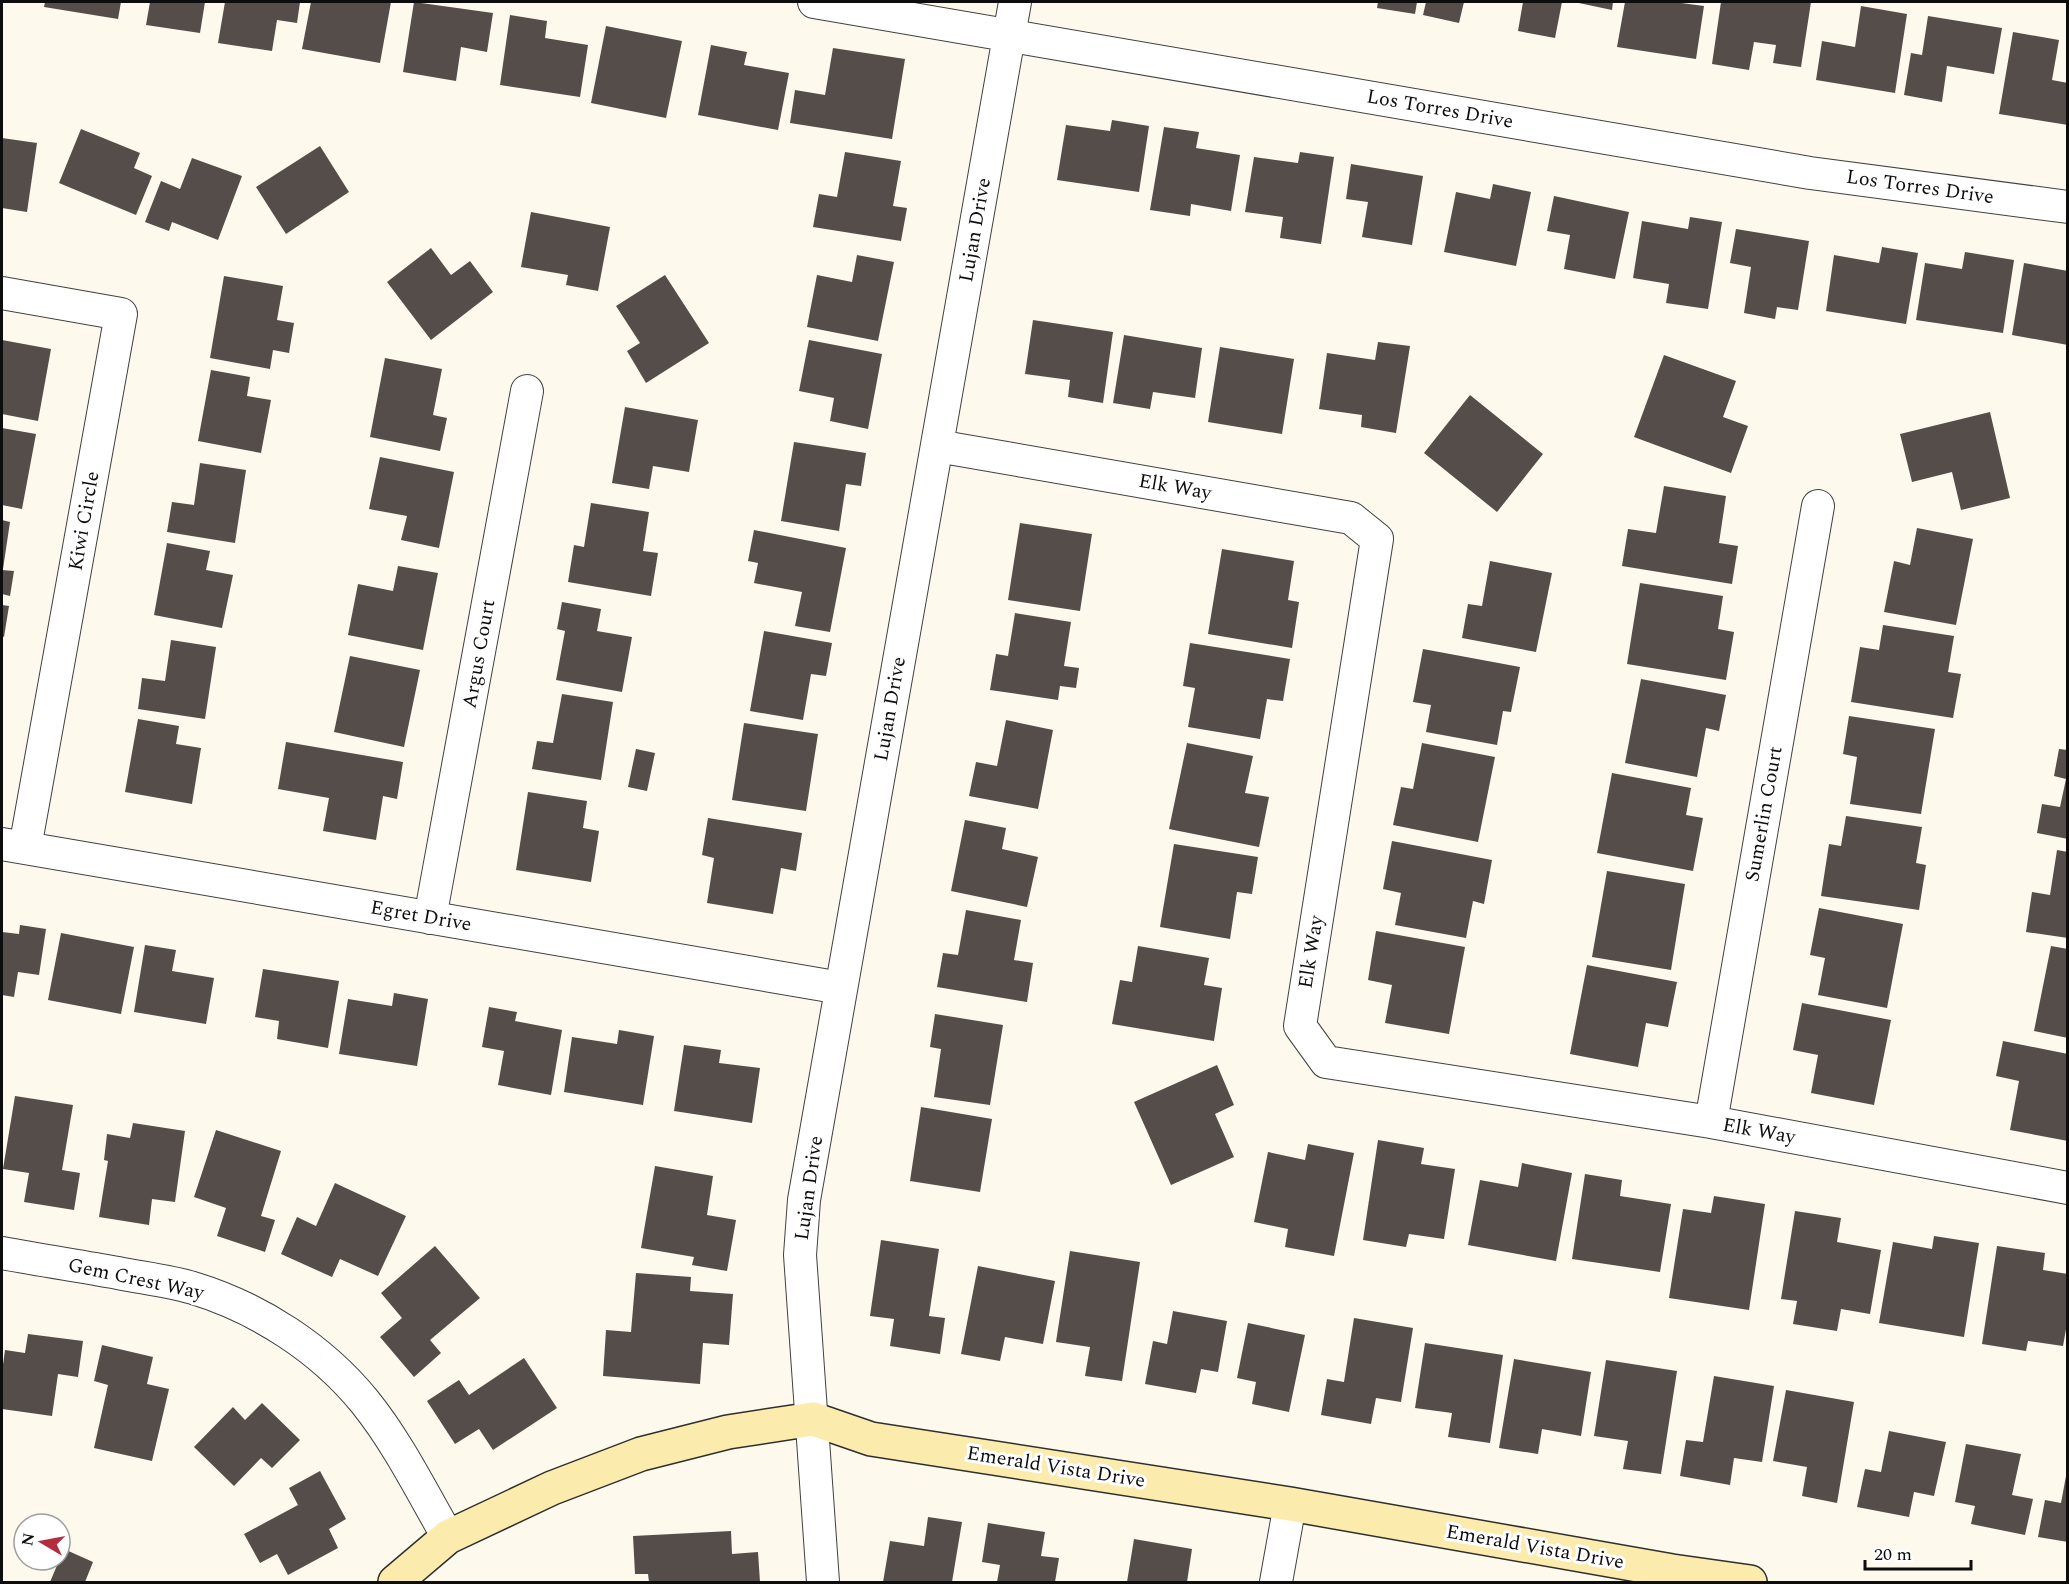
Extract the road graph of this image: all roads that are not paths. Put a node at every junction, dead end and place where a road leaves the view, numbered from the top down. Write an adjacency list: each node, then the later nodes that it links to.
1 (814, 2): 3 (street, Los Torres Drive)
2 (1015, 2): 3 (street, Lujan Drive)
3 (1009, 35): 4 (street, Los Torres Drive); 7 (street, Lujan Drive)
4 (2067, 207)
5 (2, 292): 9 (street, Kiwi Circle)
6 (527, 391): 10 (street, Argus Court)
7 (937, 446): 11 (street, Lujan Drive); 12 (street, Elk Way)
8 (1818, 506): 12 (street, Sumerlin Court)
9 (14, 846): 10 (street, Egret Drive)
10 (430, 918): 11 (street, Egret Drive)
11 (841, 988): 15 (street, Lujan Drive)
12 (1711, 1122): 13 (street, Elk Way)
13 (2067, 1188)
14 (2, 1253): 17 (street, Gem Crest Way)
15 (813, 1419): 16 (street, Emerald Vista Drive); 17 (street, Emerald Vista Drive); 20 (street, Lujan Drive)
16 (1290, 1504): 18 (street, Emerald Vista Drive); 21 (street)
17 (448, 1537): 19 (street, Emerald Vista Drive)
18 (1671, 1577): 22 (street, Emerald Vista Drive)
19 (395, 1582)
20 (823, 1582)
21 (1276, 1582)
22 (1750, 1582)

